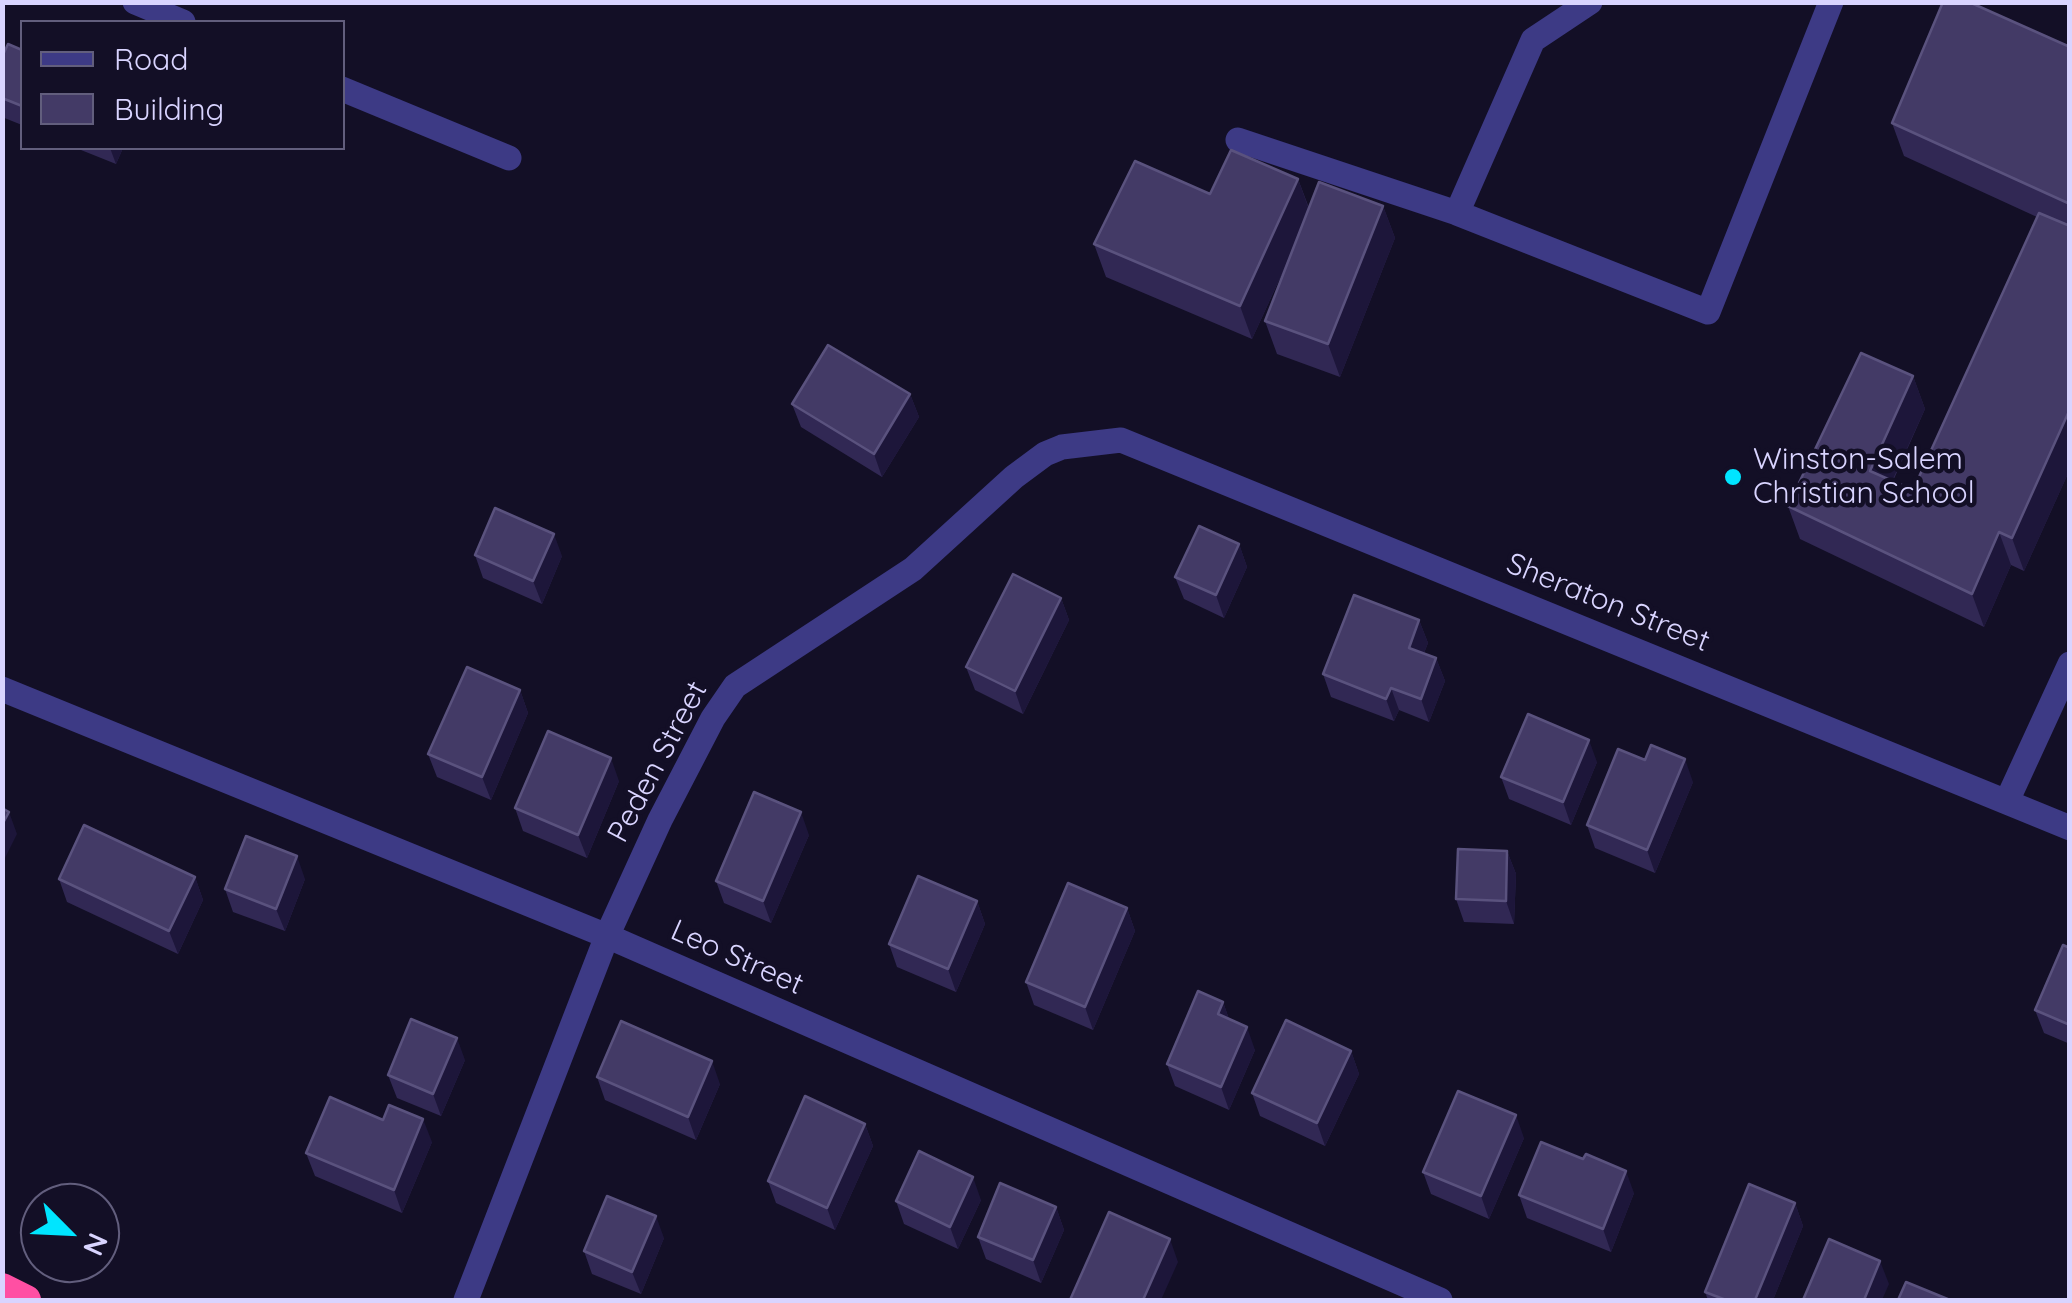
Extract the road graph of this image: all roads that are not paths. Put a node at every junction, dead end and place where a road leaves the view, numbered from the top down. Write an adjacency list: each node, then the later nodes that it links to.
1 (135, 2): 4 (street)
2 (1590, 2): 8 (street)
3 (1831, 2): 8 (street)
4 (178, 20)
5 (345, 90): 7 (street)
6 (1238, 140): 8 (street)
7 (509, 158)
8 (1457, 213)
9 (1121, 440): 12 (street, Sheraton Street); 14 (street, Peden Street)
10 (2070, 664): 12 (street)
11 (2, 689): 14 (street, Leo Street)
12 (2007, 801): 13 (street, Sheraton Street)
13 (2070, 828)
14 (607, 936): 17 (street, Peden Street); 18 (street, Leo Street)
15 (2, 1288): 16 (highway)
16 (26, 1300)
17 (466, 1300)
18 (1440, 1300)

